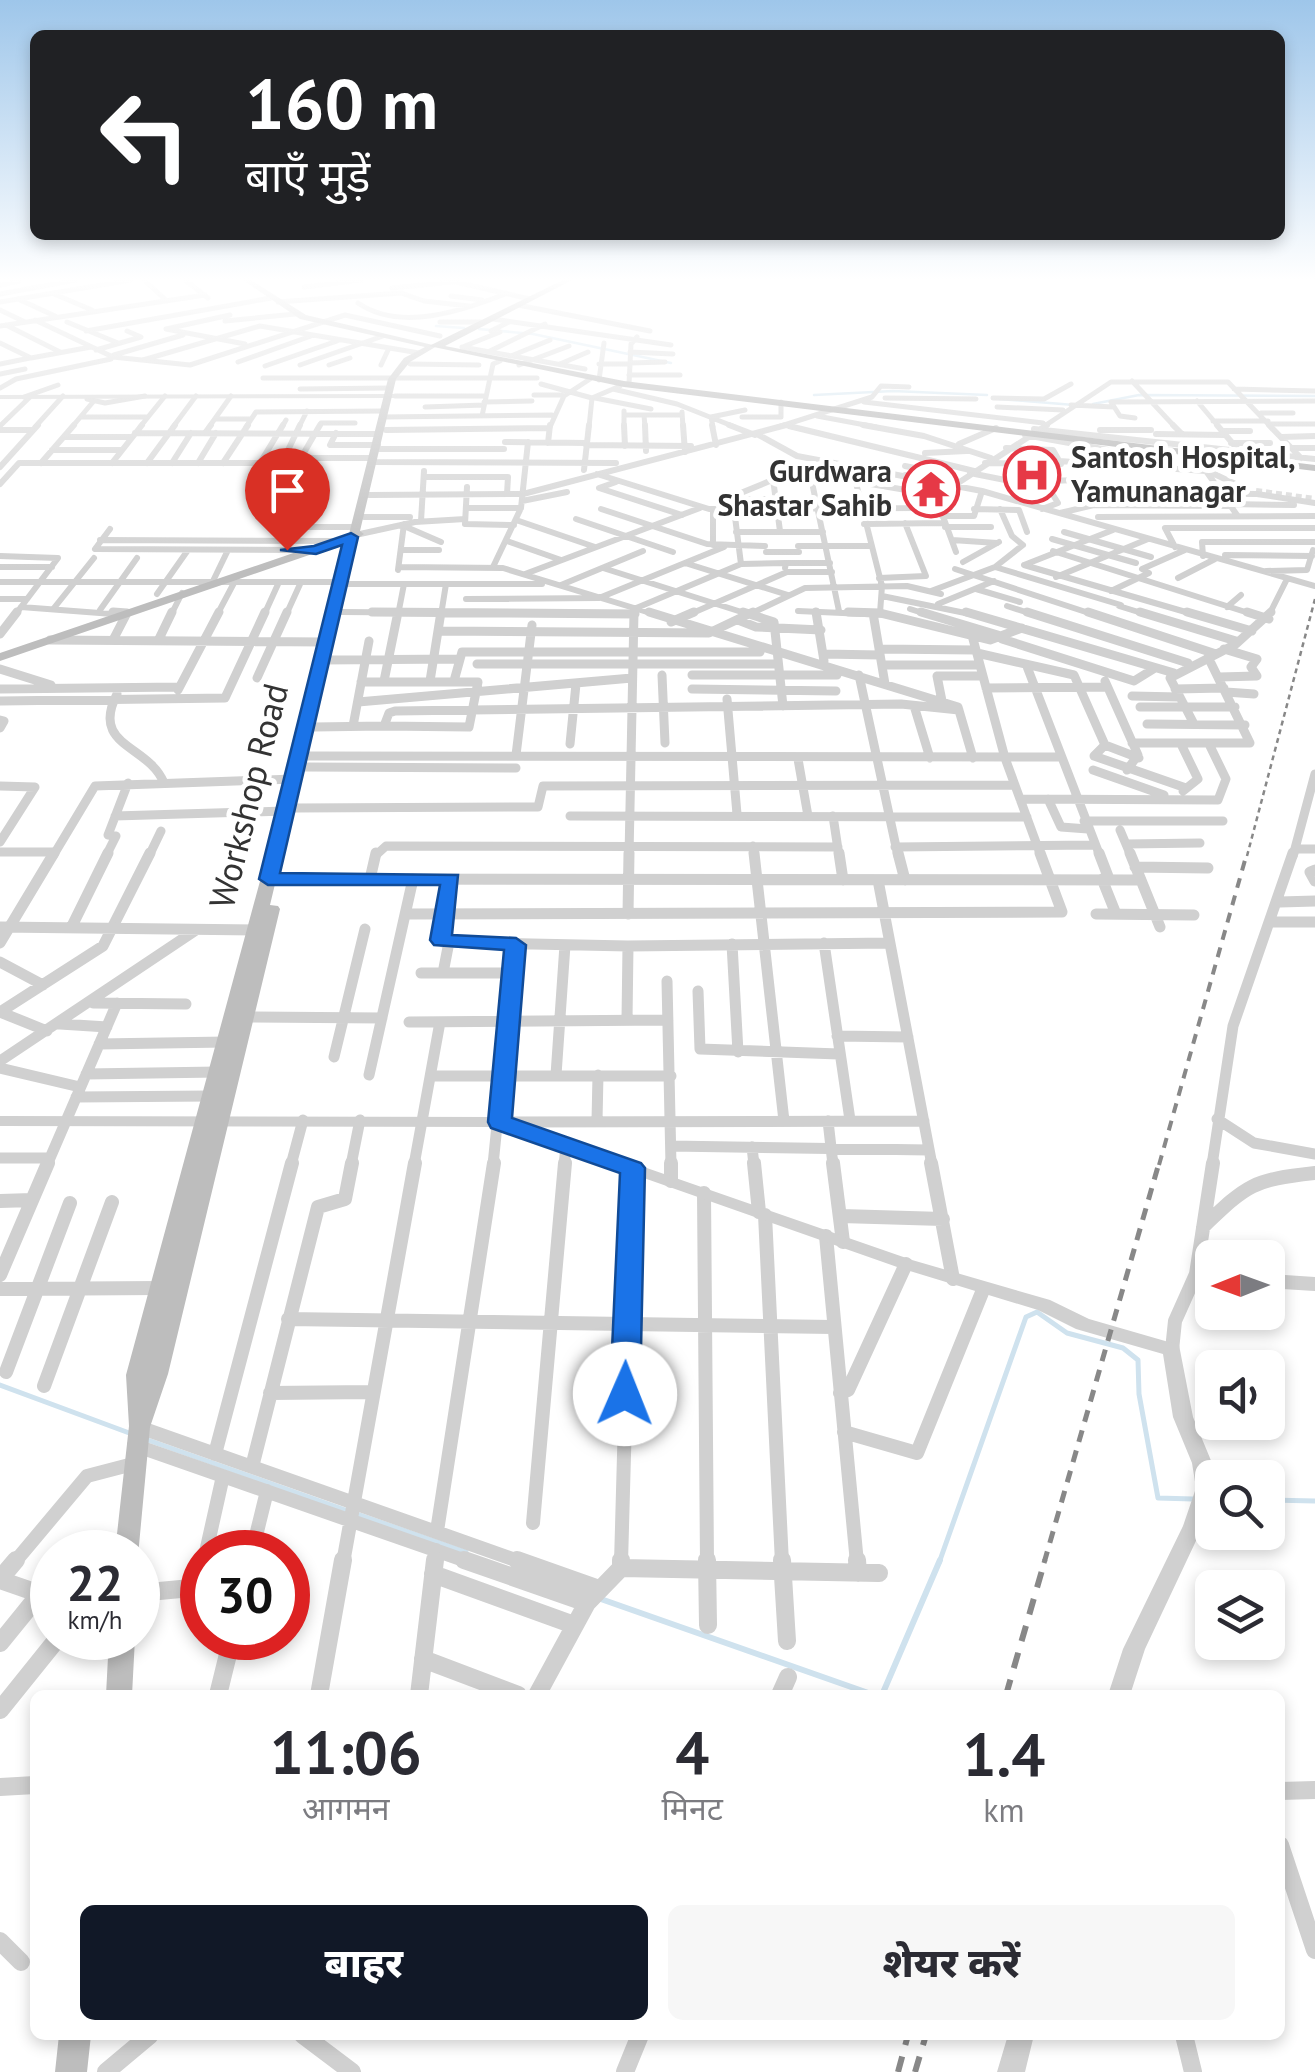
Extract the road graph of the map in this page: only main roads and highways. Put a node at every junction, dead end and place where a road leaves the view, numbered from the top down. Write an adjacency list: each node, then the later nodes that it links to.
1 (393, 377): 6 (main road)
2 (424, 377): 6 (main road)
3 (426, 377): 6 (main road)
4 (449, 377): 6 (main road)
5 (701, 377): 7 (main road)
6 (397, 402): 8 (main road, Workshop Road); 8 (main road, Workshop Road)
7 (1315, 468)
8 (354, 531): 9 (main road, Workshop Road); 10 (main road)
9 (344, 583): 11 (main road, Workshop Road); 11 (main road, Workshop Road)
10 (0, 657)
11 (325, 660): 12 (main road, Workshop Road); 12 (main road, Workshop Road)
12 (301, 768): 13 (main road, Workshop Road)
13 (261, 930): 14 (main road, Workshop Road); 14 (main road, Workshop Road)
14 (213, 1122): 15 (main road, Workshop Road); 15 (main road, Workshop Road)
15 (136, 1438): 16 (main road, Workshop Road)
16 (130, 1530)
17 (121, 1660): 18 (main road)
18 (119, 1690)
19 (75, 2040): 20 (main road)
20 (71, 2072)

